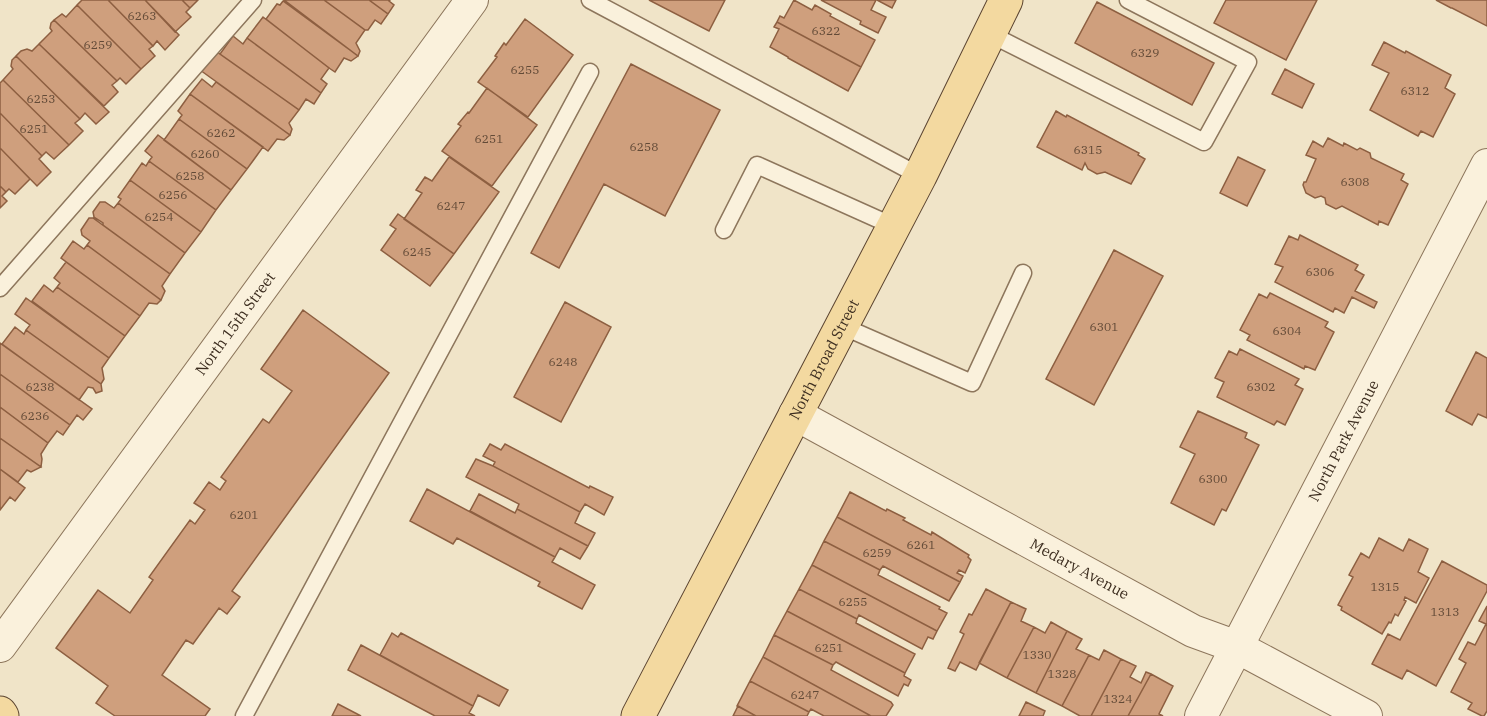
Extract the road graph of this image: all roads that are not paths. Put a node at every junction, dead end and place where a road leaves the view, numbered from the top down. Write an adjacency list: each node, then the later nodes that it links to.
1 (253, 0): 13 (lane)
2 (472, 0): 16 (street, North 15th Street)
3 (590, 0): 9 (lane)
4 (1006, 0): 6 (main road, North Broad Street)
5 (1128, 0): 6 (lane)
6 (990, 34): 9 (main road, North Broad Street)
7 (590, 72): 18 (lane)
8 (1487, 165): 17 (street, North Park Avenue)
9 (920, 177): 10 (main road, North Broad Street)
10 (894, 226): 11 (lane); 14 (main road, North Broad Street)
11 (724, 230)
12 (1023, 273): 14 (lane)
13 (0, 288)
14 (842, 326): 15 (main road, North Broad Street)
15 (795, 414): 17 (street, Medary Avenue); 19 (main road, North Broad Street)
16 (0, 646)
17 (1237, 647): 20 (street, North Park Avenue); 21 (street, Medary Avenue)
18 (244, 716)
19 (638, 716)
20 (1201, 716)
21 (1366, 716)

